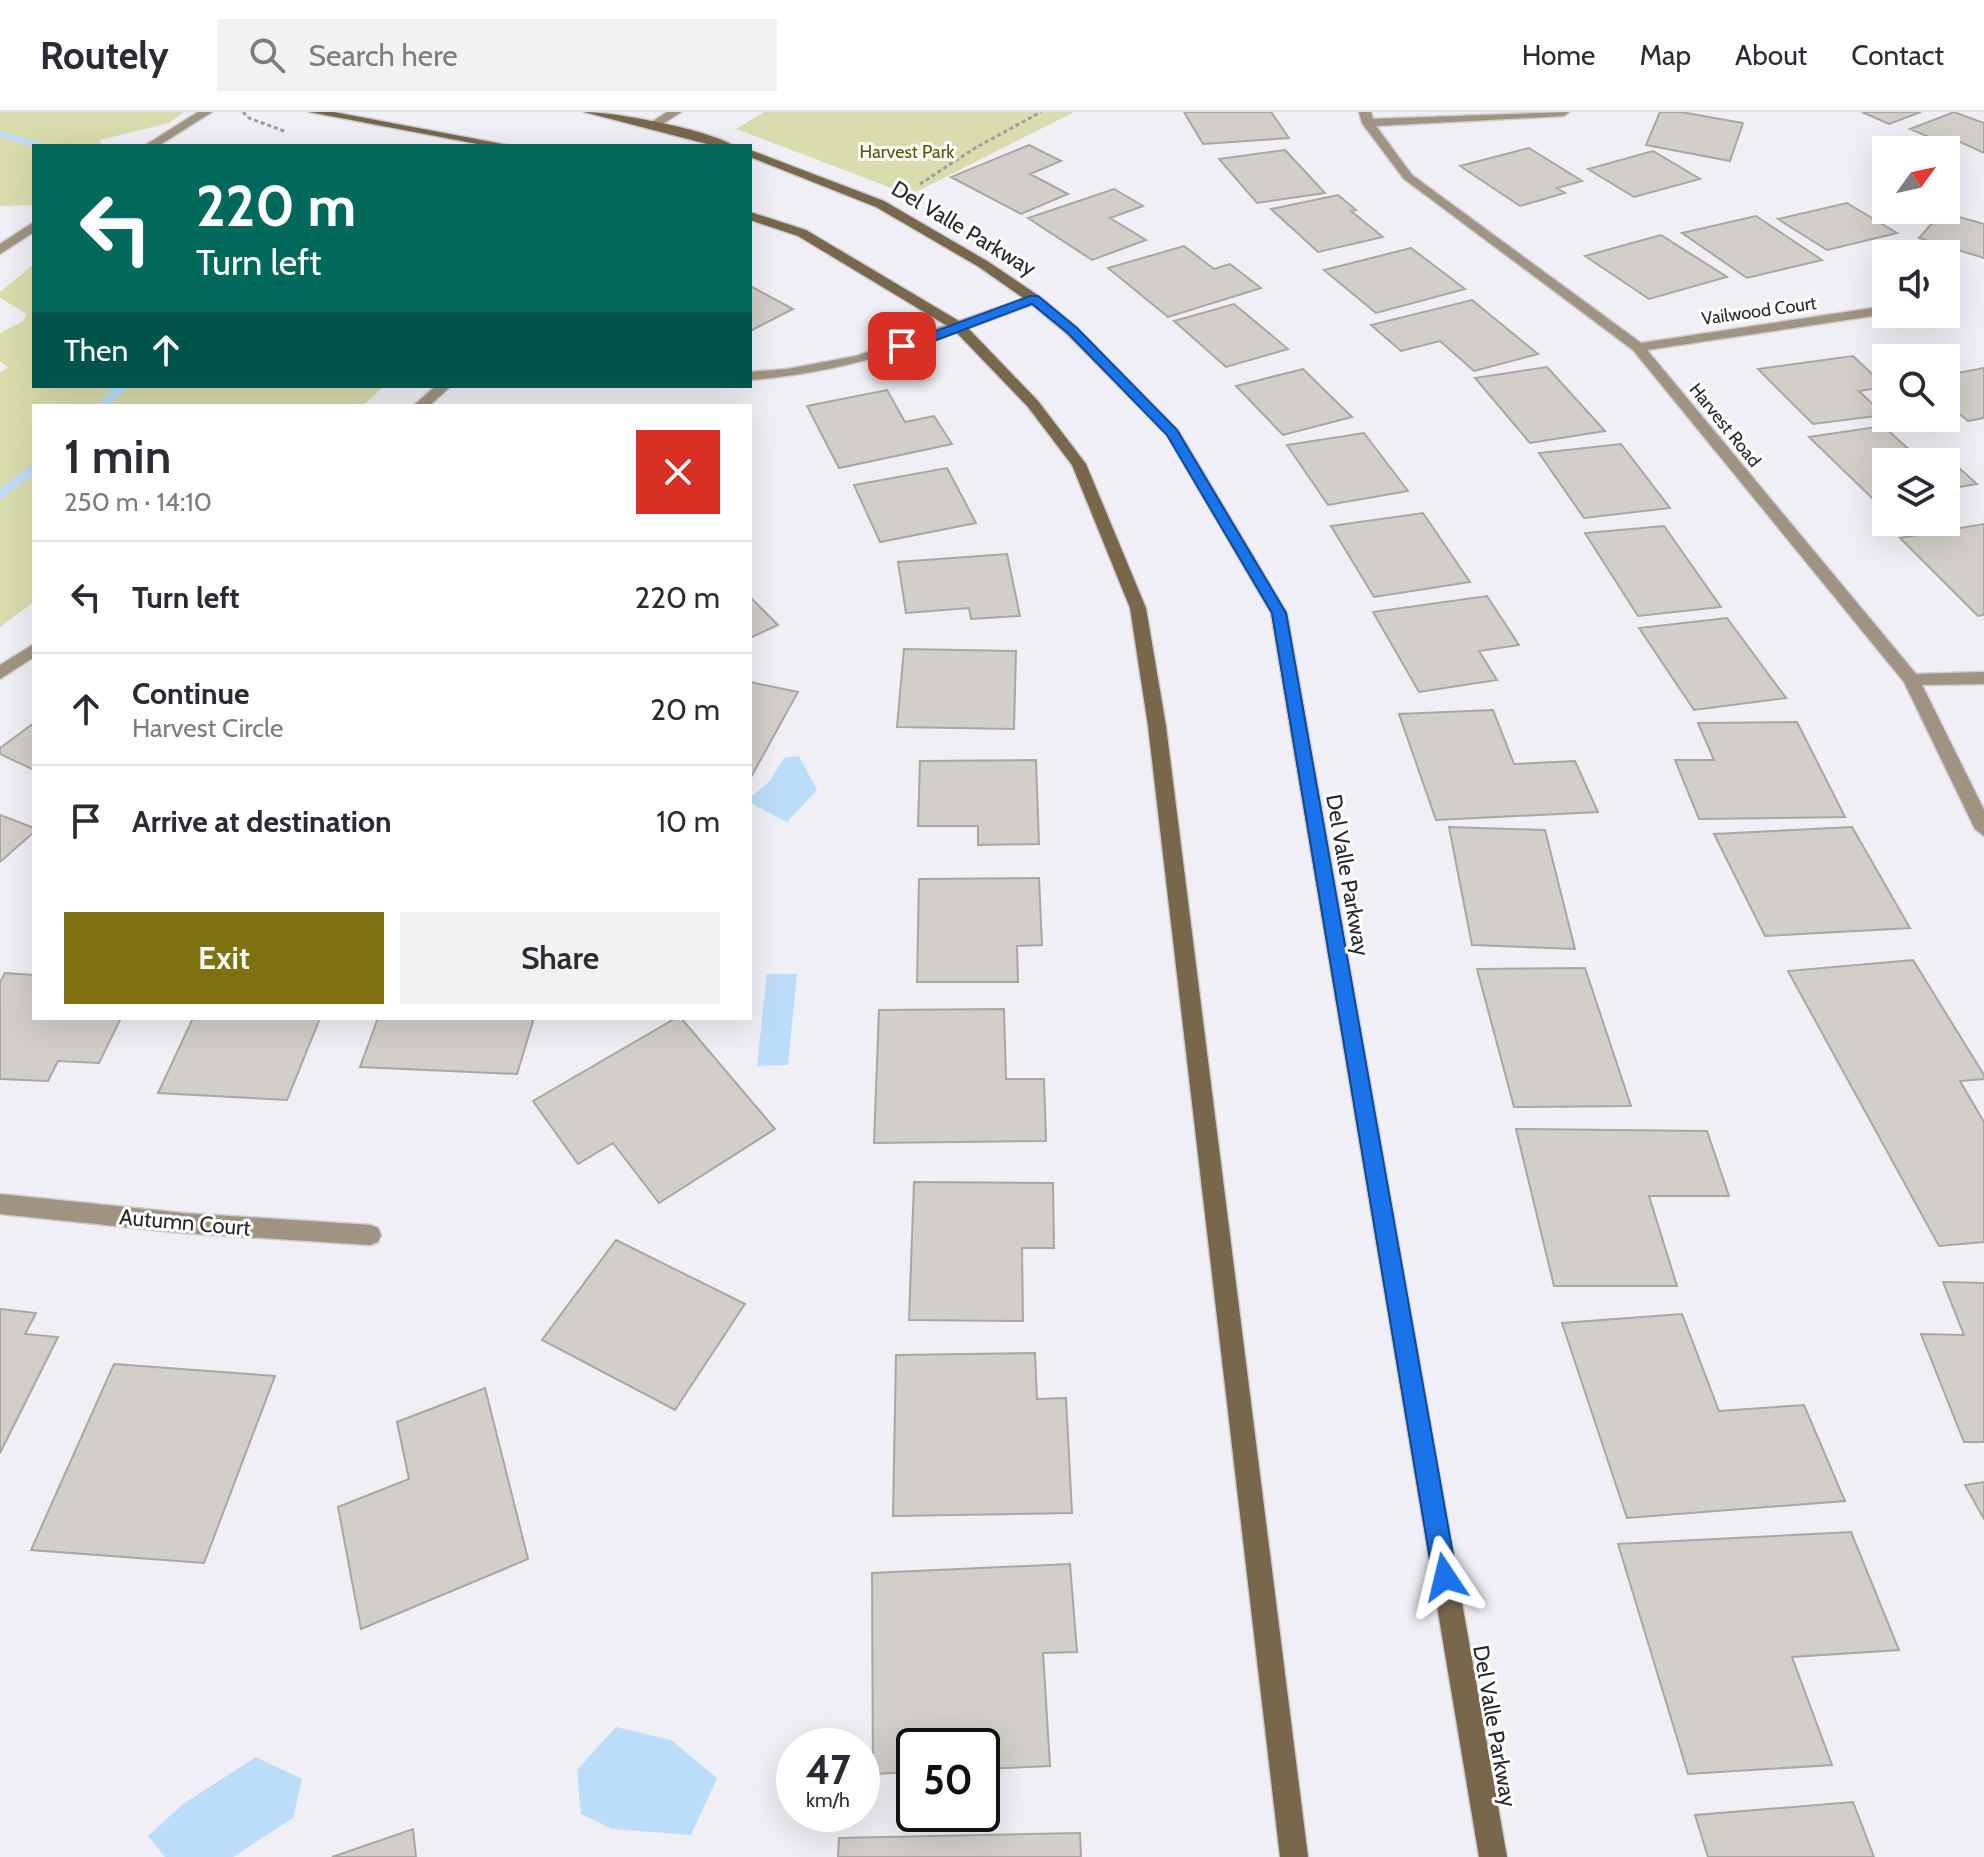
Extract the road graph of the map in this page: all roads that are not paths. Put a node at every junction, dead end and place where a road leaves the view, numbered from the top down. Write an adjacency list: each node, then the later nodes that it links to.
1 (206, 112): 8 (street)
2 (315, 112): 9 (main road)
3 (590, 112): 7 (main road)
4 (675, 112): 7 (street)
5 (1564, 113): 6 (street)
6 (1367, 118): 18 (street, Harvest Road)
7 (654, 125): 10 (main road)
8 (153, 144)
9 (496, 144)
10 (721, 144)
11 (752, 154): 15 (main road, Del Valle Parkway)
12 (752, 217): 17 (main road)
13 (32, 227): 14 (street)
14 (0, 250)
15 (1034, 299): 17 (street); 30 (main road, Del Valle Parkway)
16 (1872, 312): 18 (street, Vailwood Court)
17 (959, 327): 19 (street); 29 (main road)
18 (1638, 347): 25 (street, Harvest Road)
19 (752, 376)
20 (442, 388): 21 (street)
21 (422, 404)
22 (32, 650): 23 (street)
23 (0, 673)
24 (1984, 678): 25 (street)
25 (1911, 680): 26 (street, Harvest Road)
26 (1984, 829)
27 (0, 1204): 28 (street, Autumn Court)
28 (370, 1235)
29 (1294, 1857)
30 (1493, 1857)

